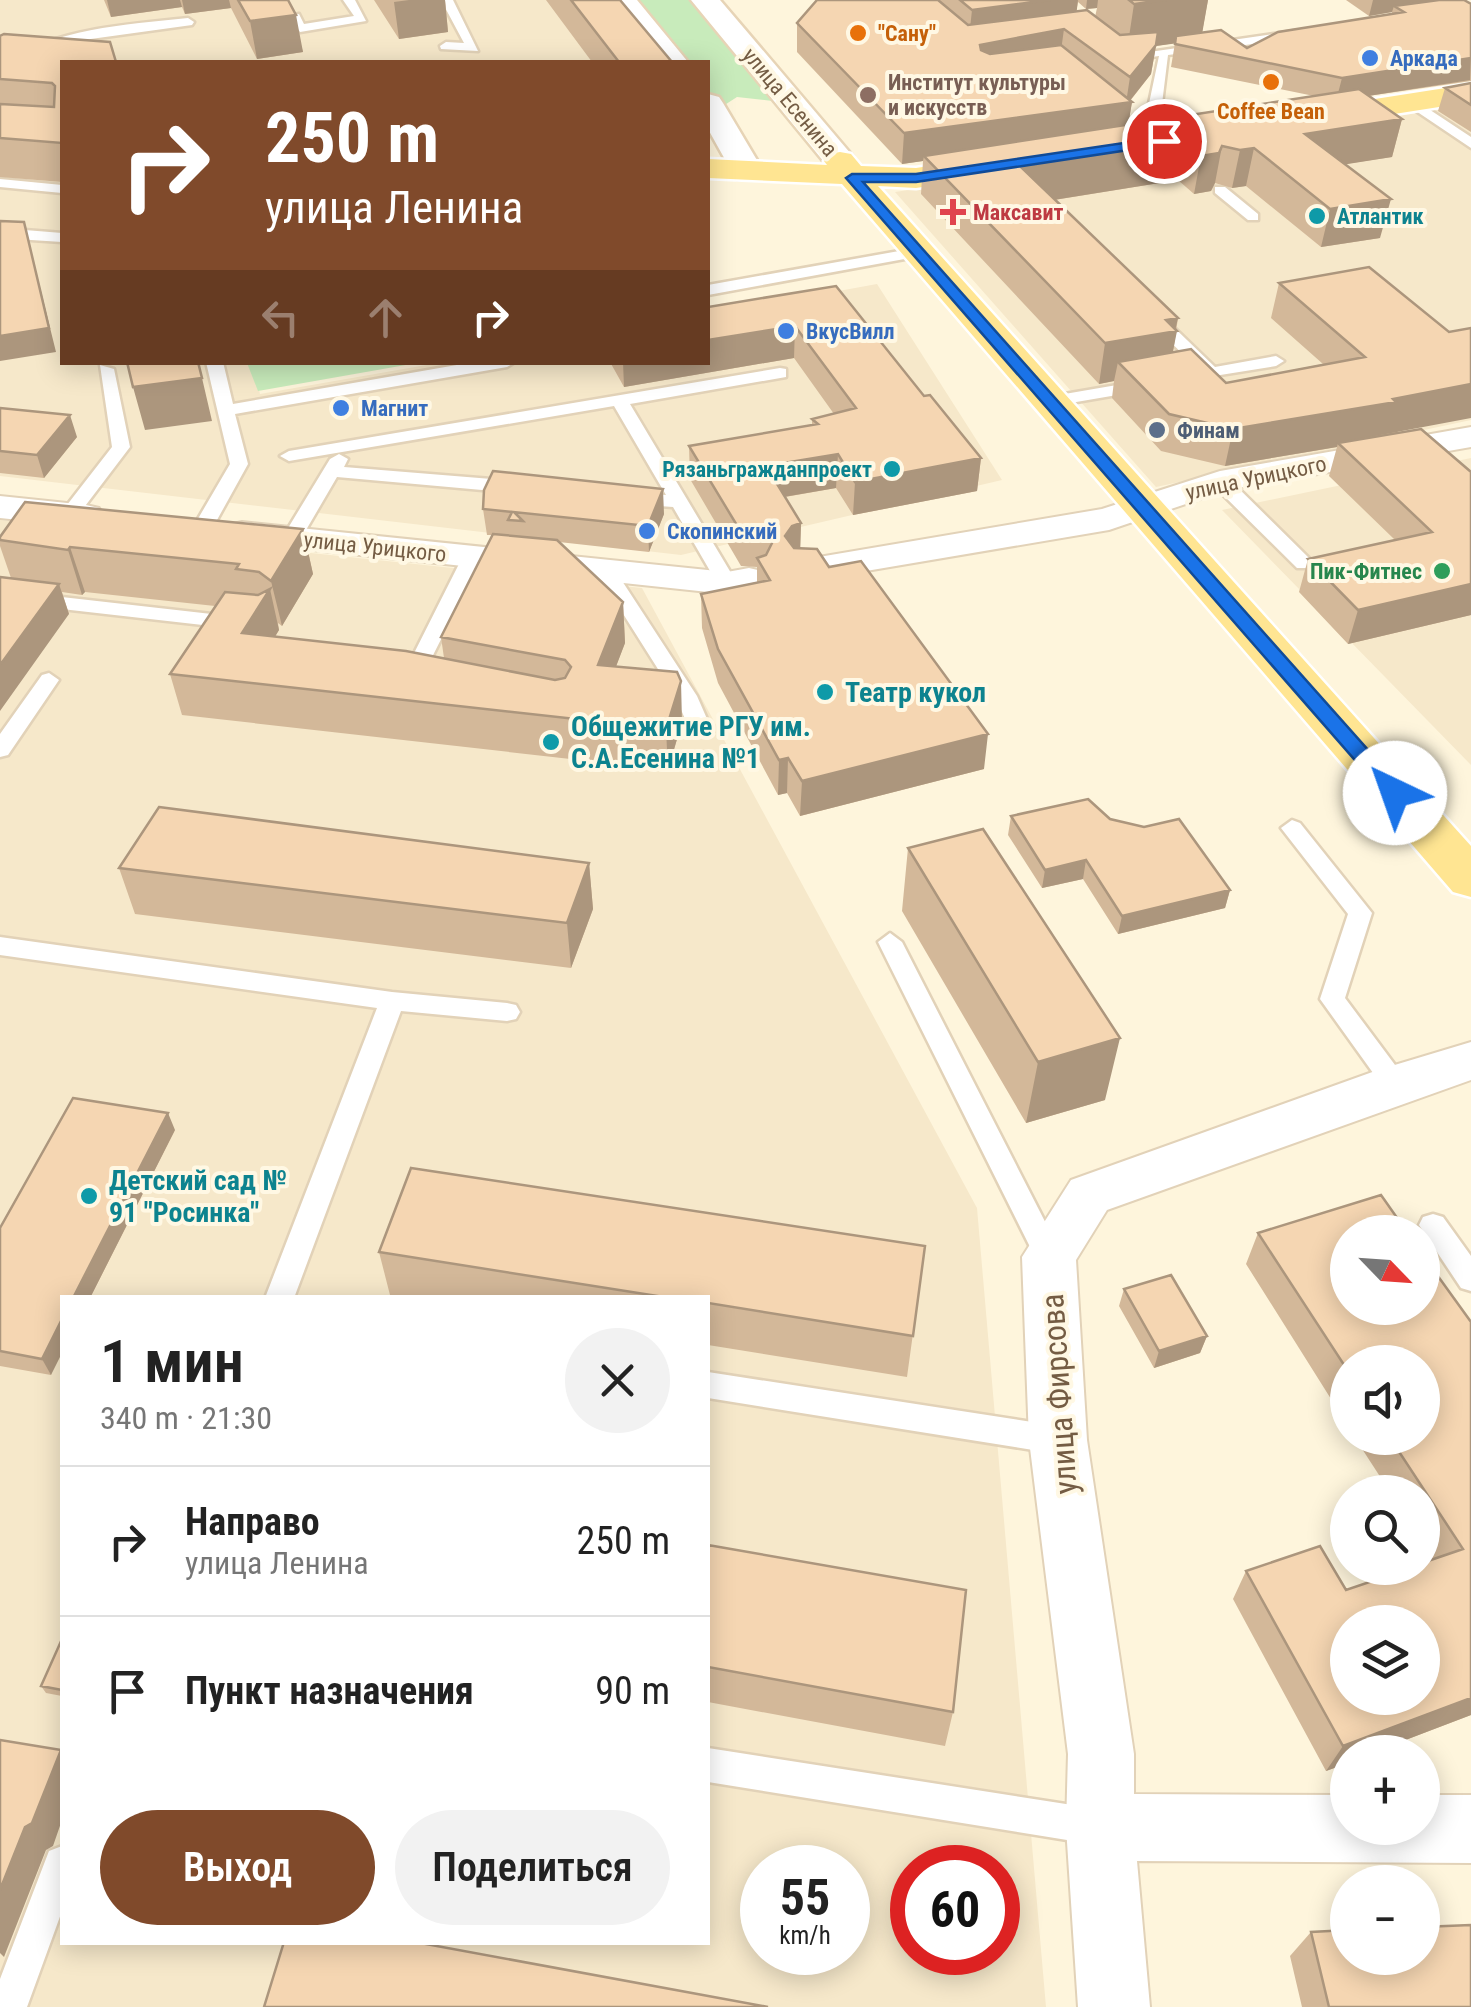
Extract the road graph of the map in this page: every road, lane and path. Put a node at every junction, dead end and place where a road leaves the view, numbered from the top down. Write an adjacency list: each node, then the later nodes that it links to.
1 (349, 0): 5 (lane)
2 (447, 0): 11 (lane)
3 (622, 0): 15 (main road)
4 (706, 0): 26 (main road, улица Есенина)
5 (295, 17)
6 (76, 18): 8 (lane)
7 (188, 22): 8 (lane)
8 (84, 34): 16 (lane)
9 (1310, 36): 13 (lane)
10 (446, 46): 11 (lane)
11 (472, 48): 14 (lane)
12 (1112, 49): 13 (lane)
13 (1161, 56): 22 (lane)
14 (456, 60)
15 (672, 60)
16 (4, 65): 17 (lane)
17 (45, 65)
18 (1471, 82): 20 (main road)
19 (1471, 92): 20 (main road)
20 (1412, 102): 23 (lane)
21 (710, 108): 25 (main road)
22 (1171, 132)
23 (1471, 144)
24 (1022, 155): 26 (main road)
25 (731, 160): 26 (main road)
26 (846, 170): 34 (main road, улица Есенина)
27 (8, 184): 28 (lane); 30 (lane)
28 (60, 189)
29 (1220, 190): 31 (lane)
30 (0, 200)
31 (1252, 216)
32 (0, 233): 33 (lane)
33 (60, 238)
34 (904, 255): 35 (lane); 44 (main road, улица Есенина)
35 (710, 290)
36 (1142, 306): 41 (lane)
37 (1276, 361): 41 (lane)
38 (215, 365): 45 (lane)
39 (489, 365): 45 (lane)
40 (106, 370): 56 (lane)
41 (1211, 373): 44 (lane)
42 (780, 374): 43 (lane)
43 (620, 400): 47 (lane); 53 (lane)
44 (1053, 402): 54 (main road, улица Есенина)
45 (226, 410): 59 (lane)
46 (1471, 437): 50 (street, улица Урицкого)
47 (347, 446): 48 (lane); 49 (lane)
48 (288, 456)
49 (332, 471): 51 (lane); 60 (lane)
50 (1220, 481): 54 (street, улица Урицкого); 62 (lane)
51 (546, 490)
52 (604, 495): 53 (lane)
53 (682, 502): 65 (lane)
54 (1142, 508): 63 (street, улица Урицкого); 73 (main road, улица Есенина)
55 (1, 509): 56 (street)
56 (68, 514): 57 (street)
57 (126, 520)
58 (164, 525): 59 (street, улица Урицкого)
59 (202, 529): 60 (street, улица Урицкого)
60 (292, 538): 61 (street, улица Урицкого)
61 (472, 558): 64 (street, улица Урицкого); 69 (lane)
62 (1304, 564)
63 (807, 570)
64 (606, 571): 65 (street, улица Урицкого); 70 (lane)
65 (738, 581)
66 (0, 596): 67 (lane)
67 (268, 626)
68 (49, 680): 71 (lane)
69 (413, 682)
70 (700, 728)
71 (0, 750)
72 (1292, 828): 79 (lane)
73 (1471, 879)
74 (890, 942): 81 (lane)
75 (0, 946): 76 (lane)
76 (392, 1001): 77 (lane); 83 (lane)
77 (506, 1012)
78 (1471, 1061): 79 (street, улица Фирсова)
79 (1394, 1084): 81 (street, улица Фирсова)
80 (1440, 1235): 82 (lane)
81 (1049, 1257): 85 (street, улица Фирсова)
82 (1471, 1279)
83 (280, 1295)
84 (710, 1385): 85 (lane)
85 (1058, 1440): 87 (street, улица Фирсова)
86 (710, 1766): 87 (lane)
87 (1100, 1827): 88 (street); 91 (street, улица Фирсова)
88 (1471, 1829)
89 (60, 1869): 90 (lane)
90 (8, 2007)
91 (1114, 2007)

